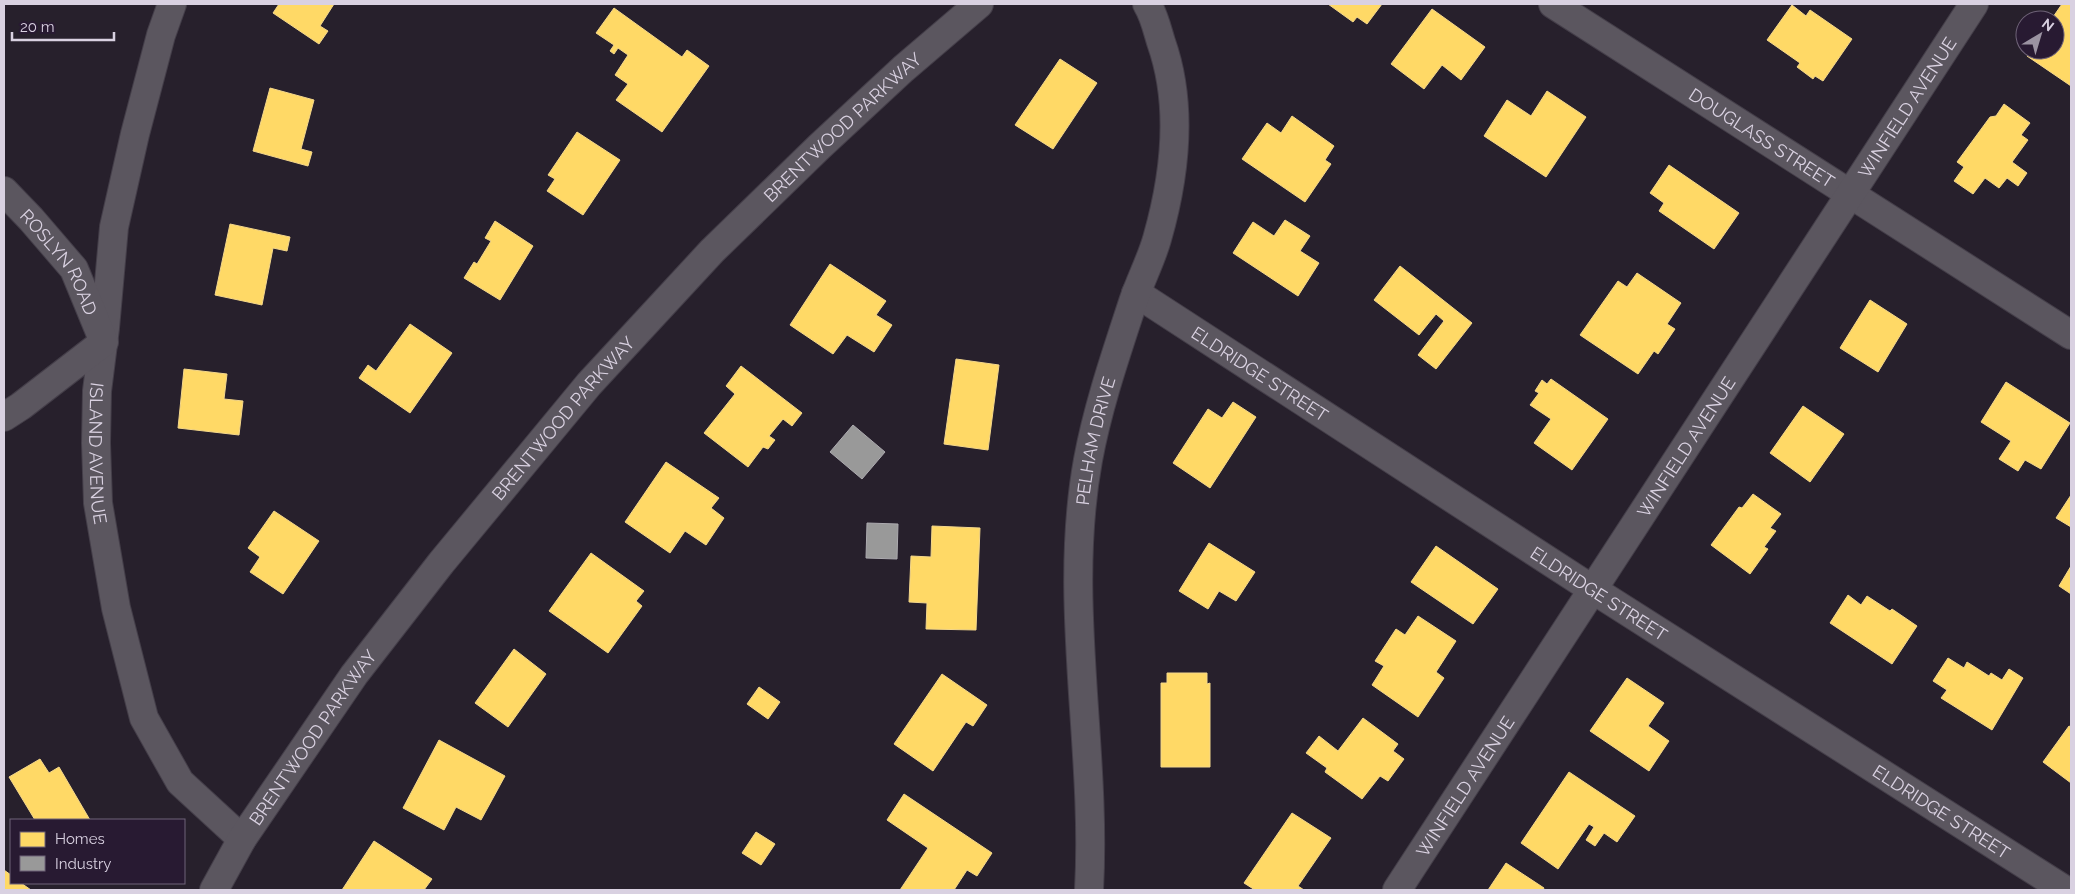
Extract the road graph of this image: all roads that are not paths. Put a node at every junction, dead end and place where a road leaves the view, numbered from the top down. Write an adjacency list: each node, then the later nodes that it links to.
1 (172, 4): 10 (street, ISLAND AVENUE)
2 (979, 4): 13 (street, BRENTWOOD PARKWAY)
3 (1147, 4): 8 (street, PELHAM DRIVE)
4 (1553, 4): 7 (street, DOUGLASS STREET)
5 (1974, 4): 7 (street, WINFIELD AVENUE)
6 (4, 191): 10 (street, ROSLYN ROAD)
7 (1850, 193): 9 (street, DOUGLASS STREET); 12 (street, WINFIELD AVENUE)
8 (1136, 293): 12 (street, ELDRIDGE STREET); 15 (street, PELHAM DRIVE)
9 (2071, 335)
10 (104, 342): 11 (street); 13 (street, ISLAND AVENUE)
11 (4, 416)
12 (1592, 589): 16 (street, WINFIELD AVENUE); 17 (street, ELDRIDGE STREET)
13 (242, 839): 14 (street, BRENTWOOD PARKWAY)
14 (214, 890)
15 (1090, 890)
16 (1397, 890)
17 (2065, 890)

